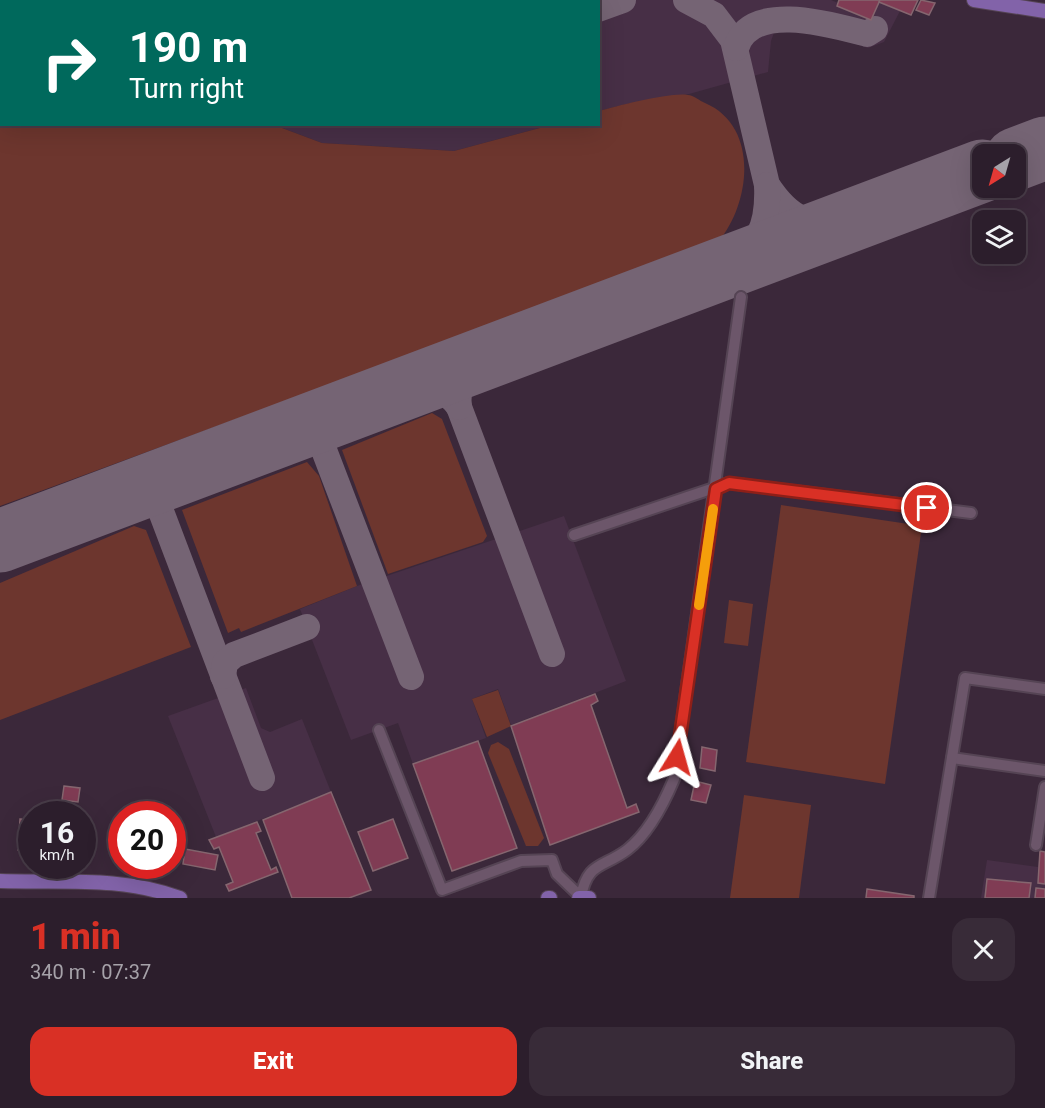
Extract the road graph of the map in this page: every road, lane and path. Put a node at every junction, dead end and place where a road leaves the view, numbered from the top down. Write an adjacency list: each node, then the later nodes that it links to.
1 (974, 0): 2 (main road)
2 (1045, 11)
3 (741, 297): 4 (street)
4 (716, 489): 5 (street); 6 (street); 15 (street)
5 (971, 513)
6 (574, 535)
7 (1045, 689): 9 (street)
8 (379, 730): 15 (street)
9 (952, 758): 10 (street); 17 (street)
10 (1045, 771)
11 (1045, 787): 12 (street)
12 (1036, 845)
13 (0, 880): 14 (main road)
14 (180, 898)
15 (580, 898): 16 (main road)
16 (589, 898)
17 (929, 898)

